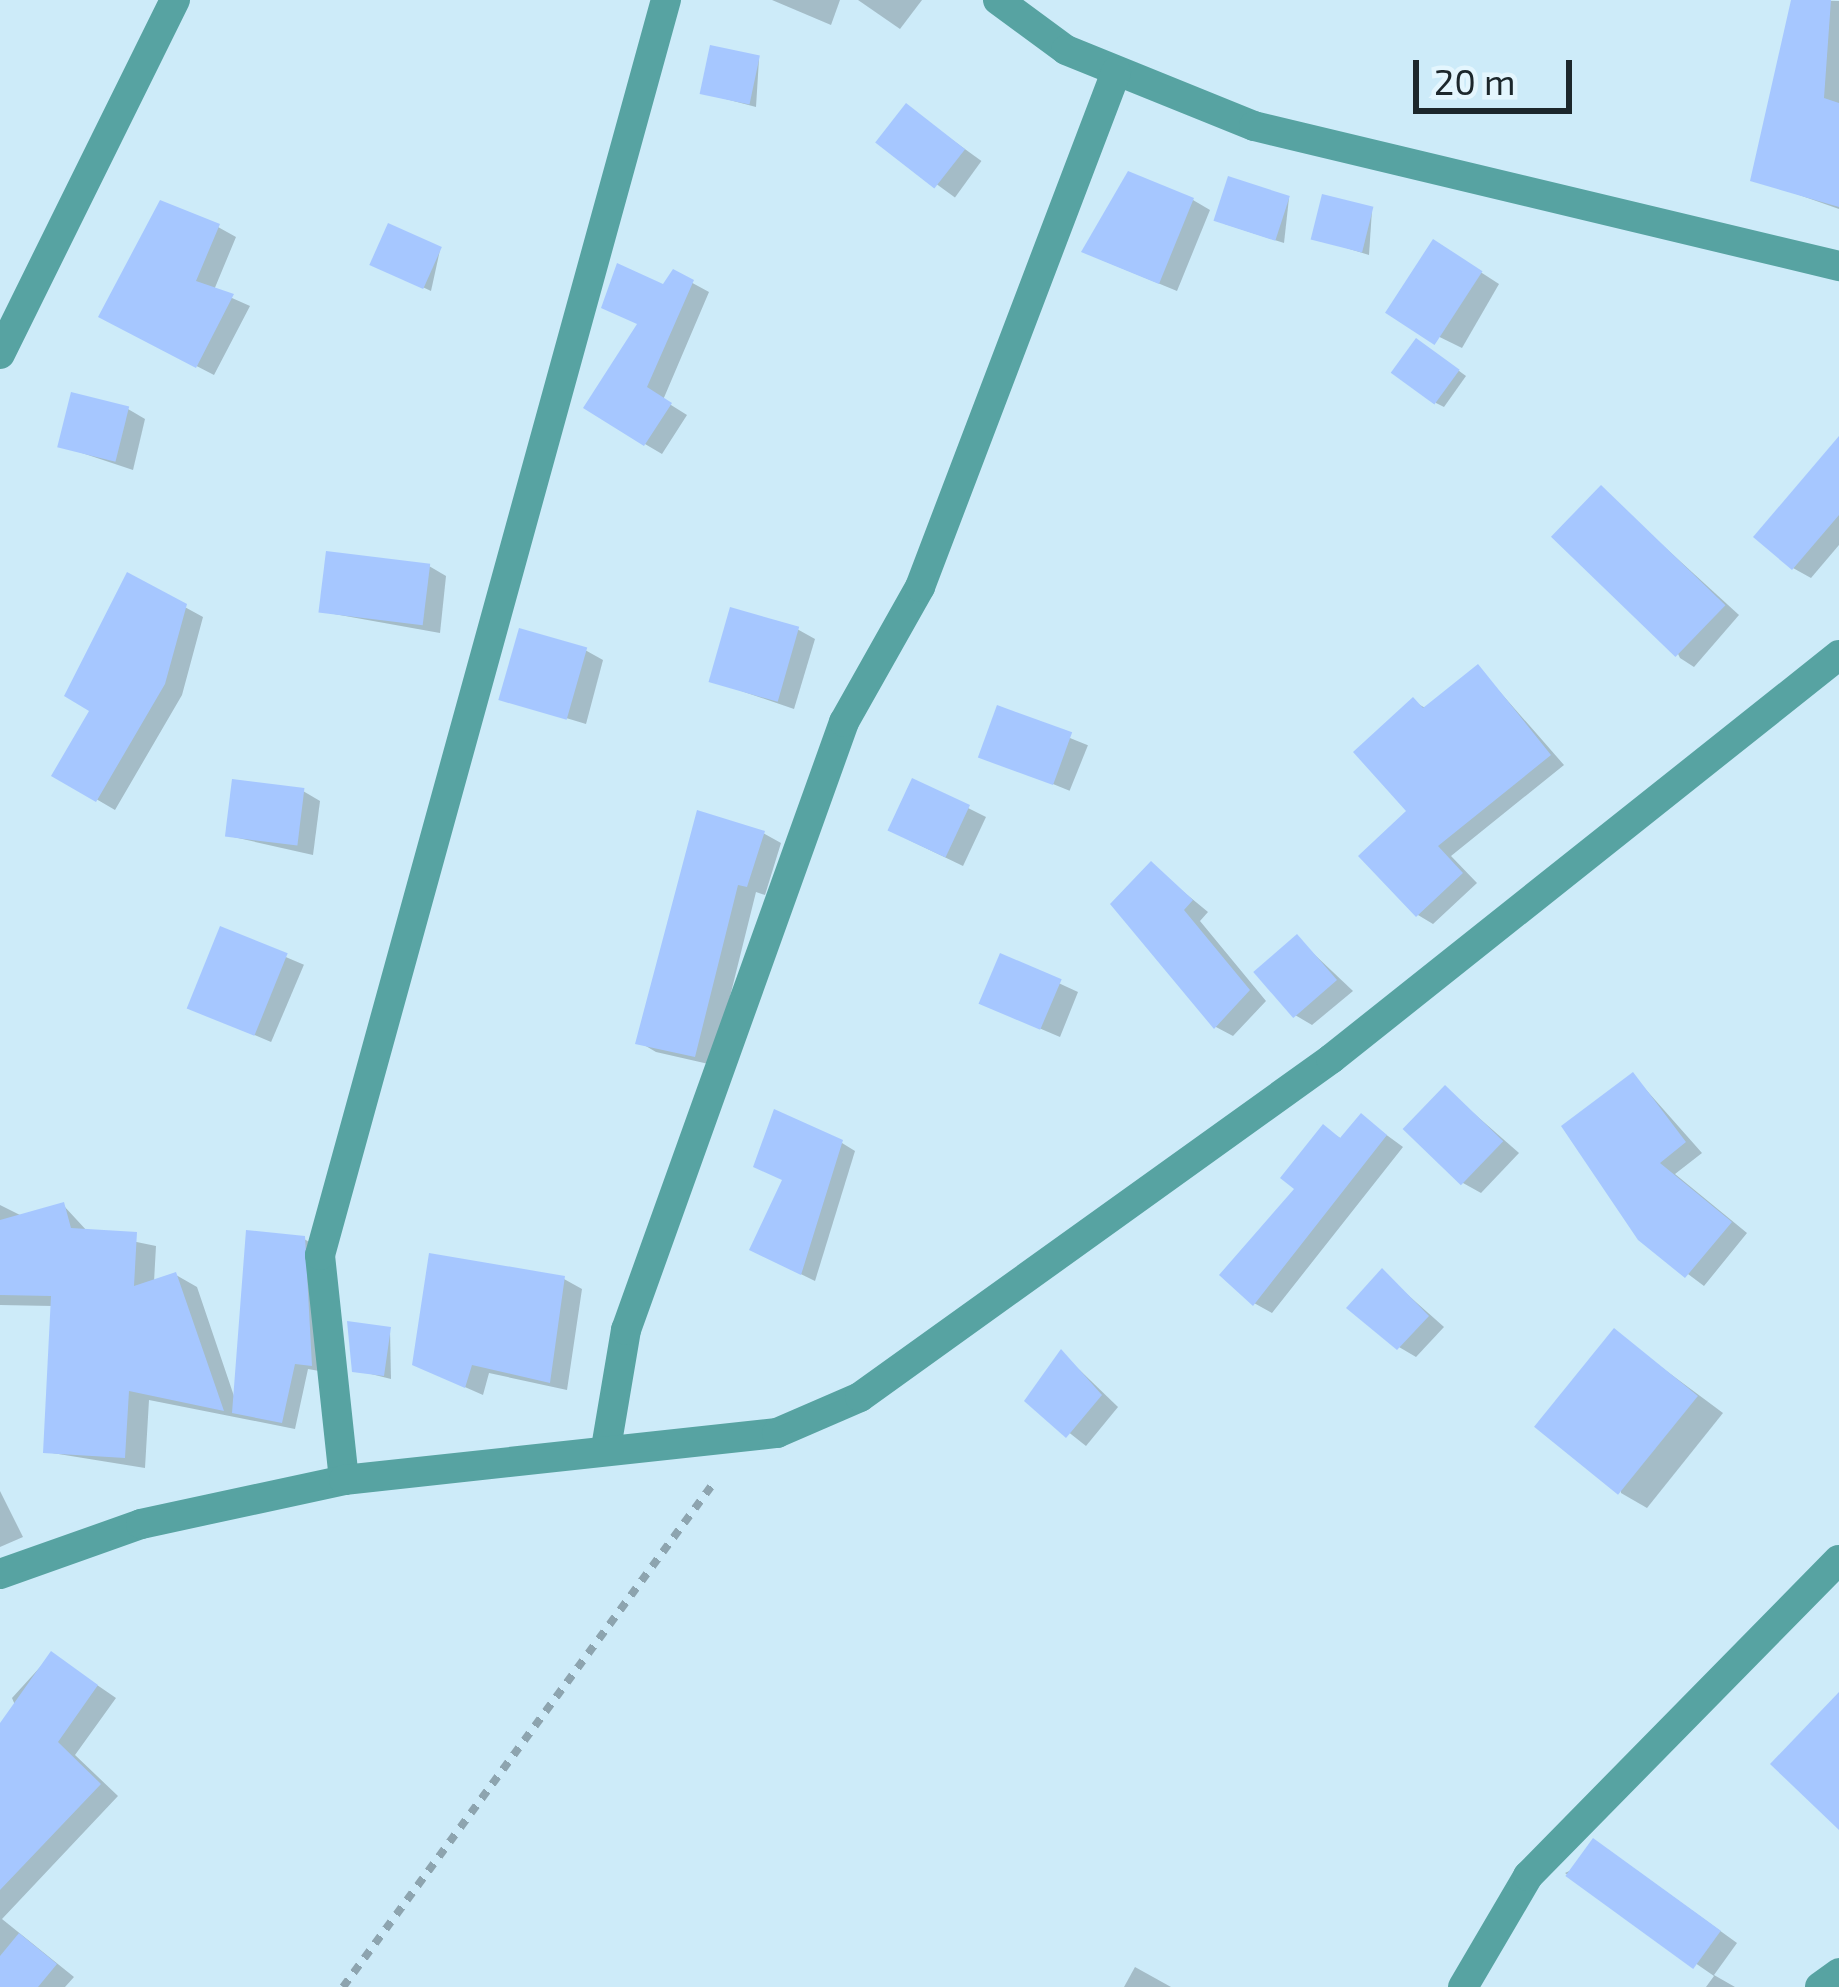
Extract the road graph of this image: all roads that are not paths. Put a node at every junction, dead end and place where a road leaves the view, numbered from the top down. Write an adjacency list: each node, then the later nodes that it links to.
1 (175, 0): 6 (street)
2 (666, 0): 9 (street)
3 (998, 0): 4 (street)
4 (1116, 72): 5 (street); 8 (street)
5 (1839, 266)
6 (0, 354)
7 (1839, 655): 8 (street)
8 (606, 1448): 9 (street)
9 (344, 1480): 11 (street)
10 (1839, 1560): 13 (street)
11 (0, 1574)
12 (1839, 1973): 14 (street)
13 (1463, 1987)
14 (1820, 1987)

